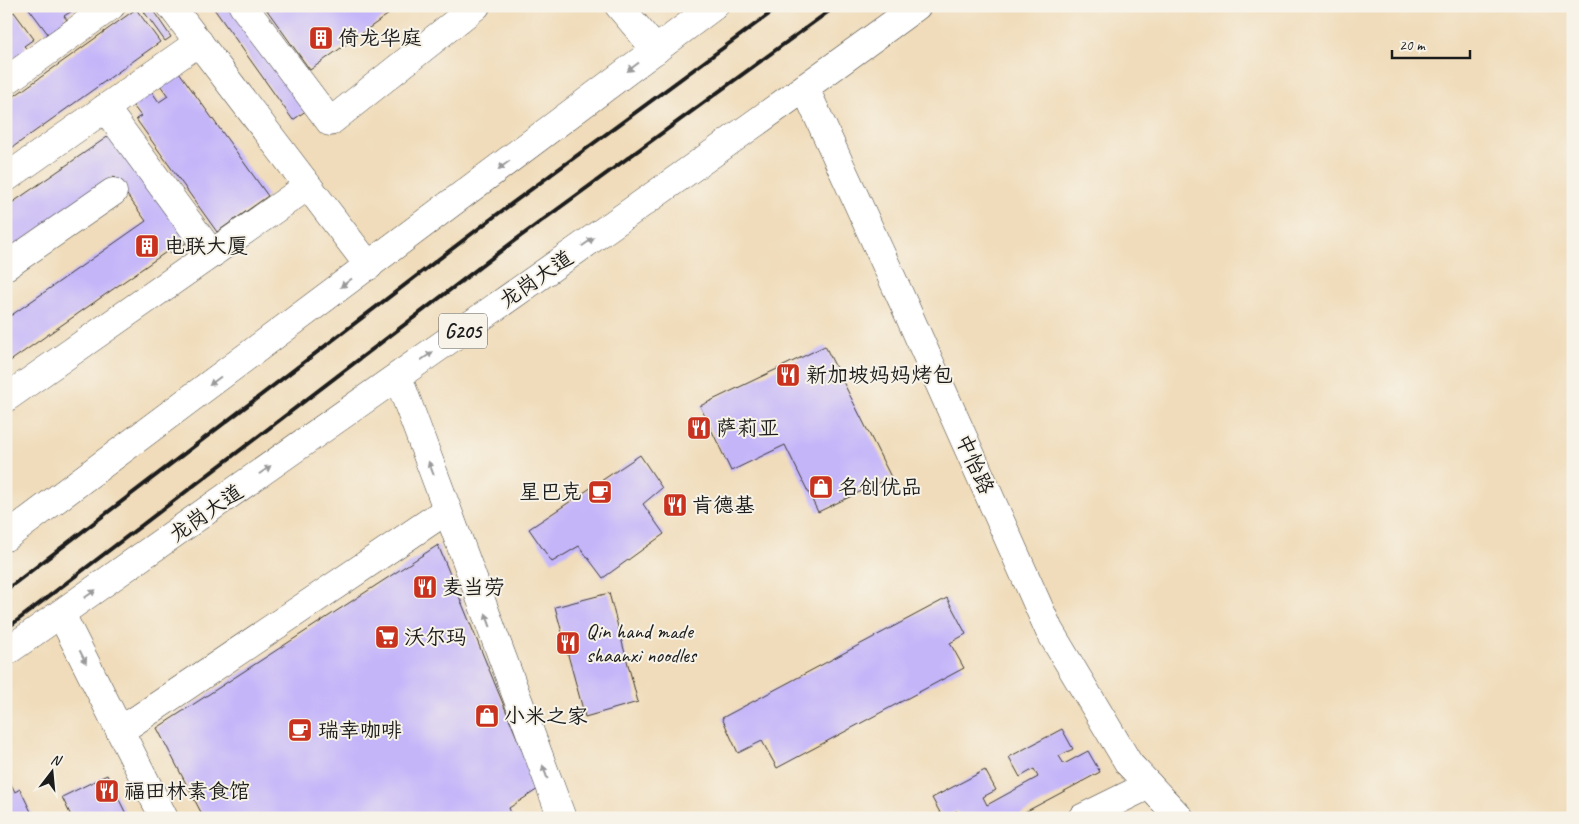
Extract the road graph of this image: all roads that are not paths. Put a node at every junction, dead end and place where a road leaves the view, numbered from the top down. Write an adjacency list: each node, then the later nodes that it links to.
1 (112, 6): 10 (main road)
2 (172, 6): 8 (main road)
3 (243, 6): 4 (main road)
4 (476, 6)
5 (618, 6): 9 (main road)
6 (917, 6): 11 (main road, 龙岗大道 / G205)
7 (700, 10): 9 (main road)
8 (199, 42): 12 (main road); 14 (main road)
9 (656, 50): 18 (main road, one-way to 18)
10 (6, 81)
11 (805, 88): 19 (main road, 龙岗大道 / G205, one-way to 11); 26 (main road, 中怡路)
12 (105, 108): 13 (main road); 16 (main road)
13 (6, 178)
14 (308, 186): 16 (main road); 18 (main road)
15 (113, 192): 17 (main road)
16 (212, 254): 20 (main road)
17 (6, 266)
18 (369, 266): 22 (main road, one-way to 22)
19 (398, 377): 21 (main road, one-way to 19); 23 (main road, 龙岗大道 / G205, one-way to 19)
20 (6, 398)
21 (447, 510): 25 (main road); 28 (main road, one-way to 21)
22 (6, 537)
23 (61, 614): 24 (main road, 龙岗大道 / G205); 25 (main road, one-way to 25)
24 (6, 652)
25 (120, 731): 27 (main road)
26 (1148, 785): 29 (main road); 30 (main road, 中怡路)
27 (164, 818)
28 (562, 818)
29 (1082, 818)
30 (1180, 818)

